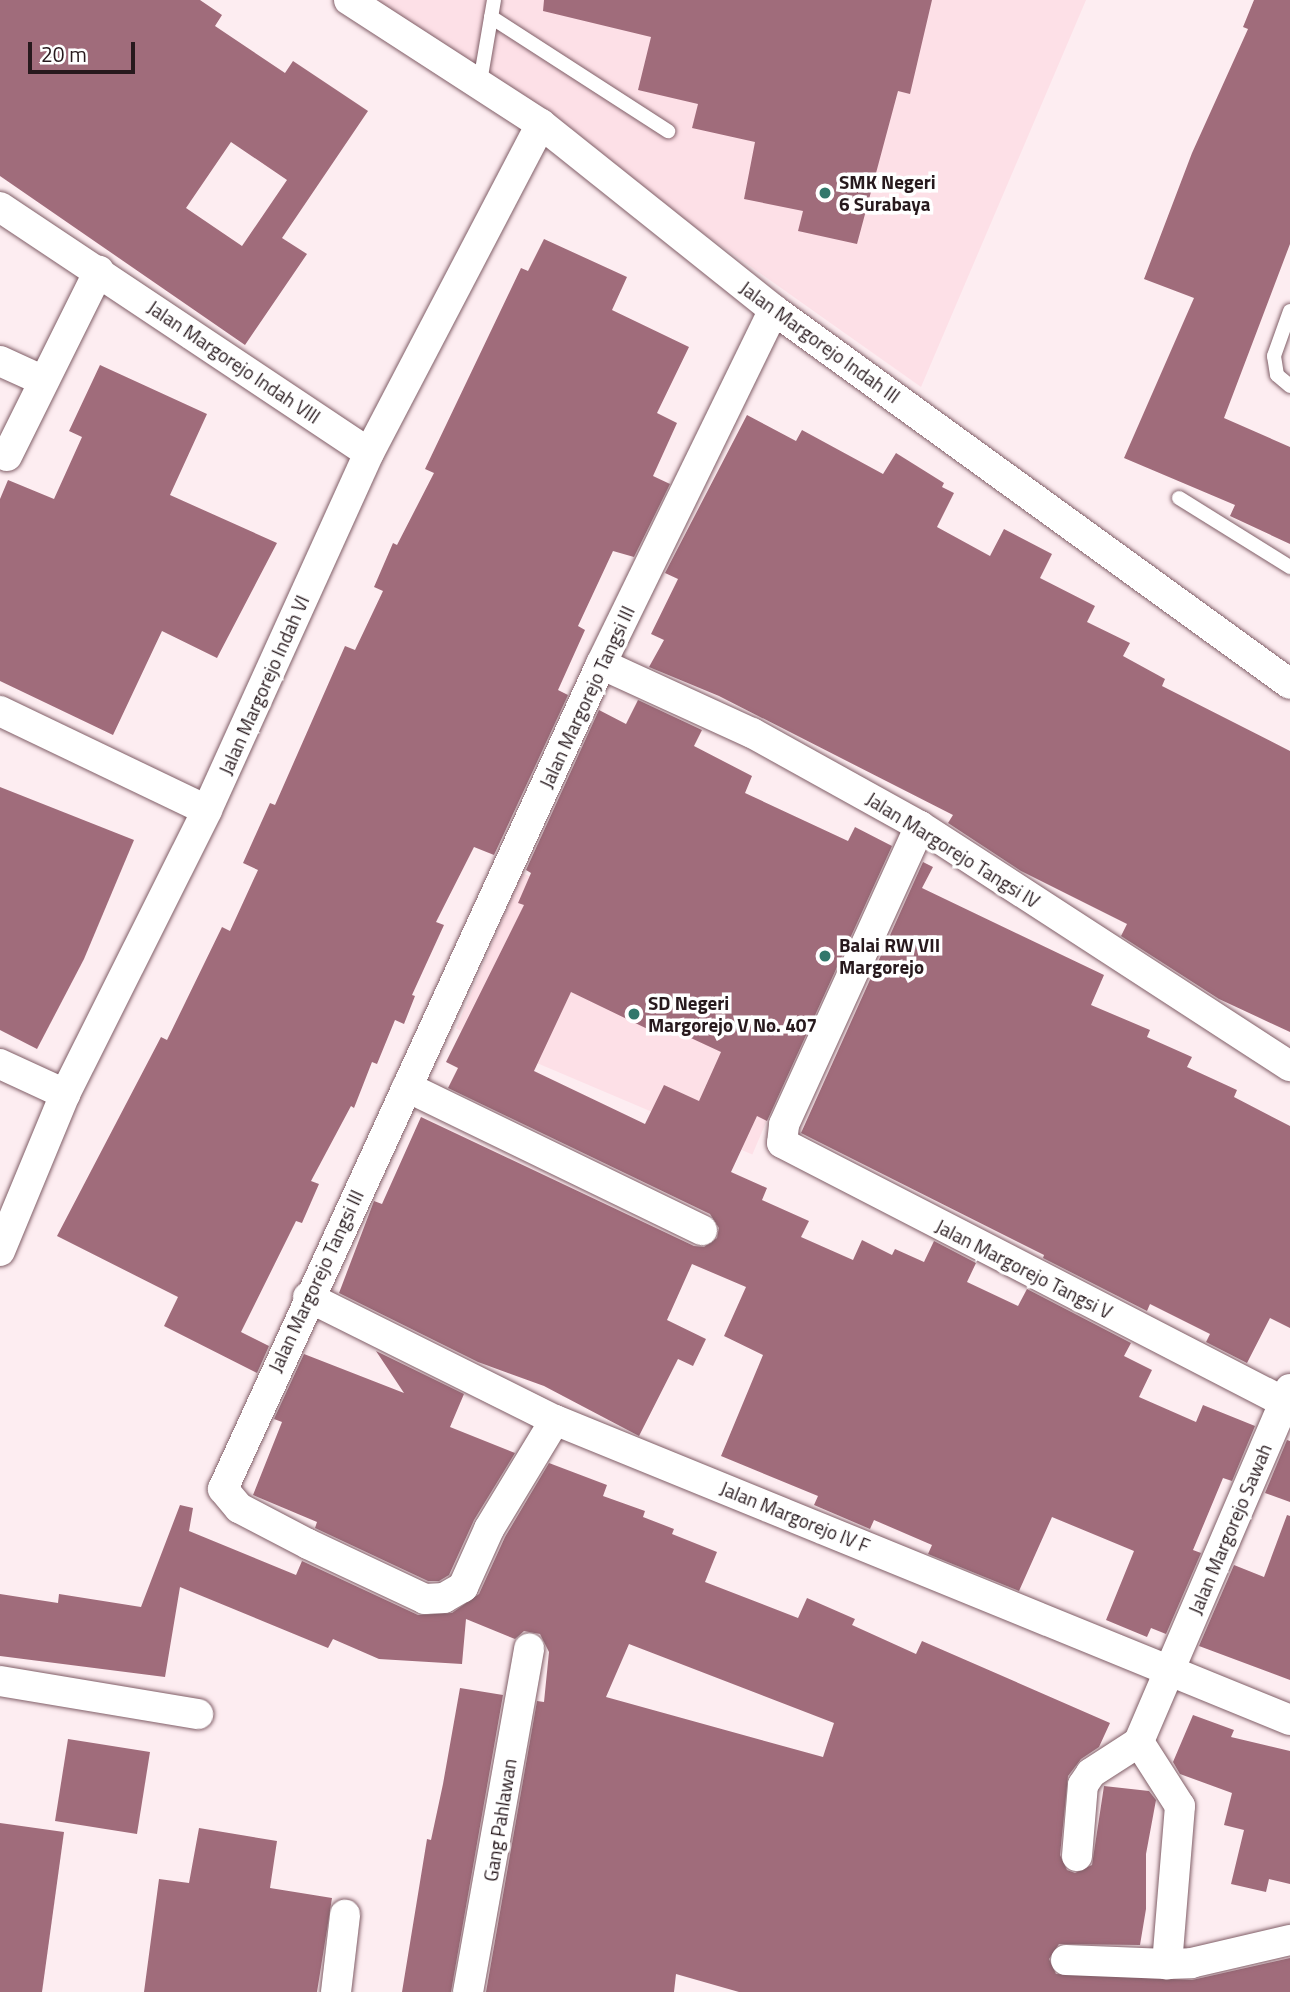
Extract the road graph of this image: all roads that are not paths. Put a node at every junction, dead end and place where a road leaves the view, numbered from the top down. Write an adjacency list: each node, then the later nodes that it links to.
1 (349, 0): 4 (street, Jalan Margorejo Indah III)
2 (494, 0): 3 (lane)
3 (491, 18): 4 (lane); 6 (lane)
4 (480, 82): 5 (street, Jalan Margorejo Indah III)
5 (541, 124): 9 (street, Jalan Margorejo Indah III); 14 (street, Jalan Margorejo Indah VI)
6 (668, 131)
7 (0, 206): 8 (street, Jalan Margorejo Indah VIII)
8 (99, 271): 12 (street); 14 (street, Jalan Margorejo Indah VIII)
9 (774, 310): 18 (street, Jalan Margorejo Tangsi III); 19 (street, Jalan Margorejo Indah III)
10 (1290, 312): 13 (lane)
11 (0, 361): 12 (street)
12 (44, 381): 15 (street)
13 (1290, 386)
14 (369, 453): 21 (street, Jalan Margorejo Indah VI)
15 (7, 456)
16 (1180, 498): 17 (lane)
17 (1290, 567)
18 (601, 664): 22 (street, Jalan Margorejo Tangsi IV); 25 (street, Jalan Margorejo Tangsi III)
19 (1290, 684)
20 (0, 711): 21 (street)
21 (207, 810): 26 (street, Jalan Margorejo Indah VI)
22 (920, 826): 24 (street, Jalan Margorejo Tangsi IV); 30 (street, Jalan Margorejo Tangsi V)
23 (0, 1064): 26 (street)
24 (1290, 1066)
25 (407, 1087): 27 (street); 29 (street, Jalan Margorejo Tangsi III)
26 (65, 1094): 28 (street, Jalan Margorejo Indah VI)
27 (702, 1230)
28 (0, 1251)
29 (308, 1297): 31 (street, Jalan Margorejo IV F); 31 (street, Jalan Margorejo Tangsi III)
30 (1287, 1396): 33 (street, Jalan Margorejo Sawah)
31 (555, 1420): 33 (street, Jalan Margorejo IV F)
32 (529, 1648): 44 (street, Gang Pahlawan)
33 (1170, 1669): 36 (street, Jalan Margorejo IV F); 37 (street, Jalan Margorejo Sawah)
34 (0, 1681): 35 (street)
35 (198, 1714)
36 (1290, 1720)
37 (1139, 1742): 38 (street); 42 (street)
38 (1077, 1856)
39 (345, 1914): 43 (street)
40 (1290, 1940): 42 (street)
41 (1066, 1960): 42 (street)
42 (1167, 1964)
43 (336, 1992)
44 (468, 1992)

